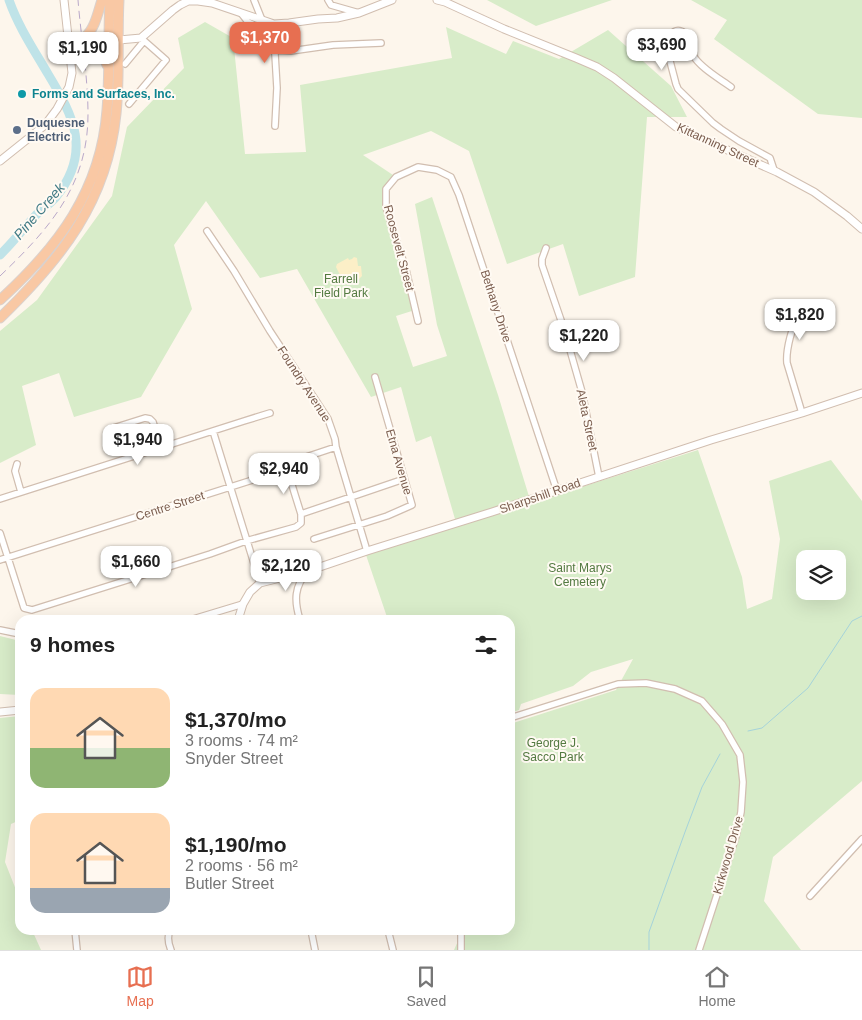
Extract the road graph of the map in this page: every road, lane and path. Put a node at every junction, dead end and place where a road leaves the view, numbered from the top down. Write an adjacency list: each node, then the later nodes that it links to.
1 (64, 0): 13 (street)
2 (102, 0): 14 (highway)
3 (110, 0): 15 (highway)
4 (119, 0): 15 (highway)
5 (254, 0): 12 (street)
6 (328, 0): 11 (street)
7 (392, 0): 11 (street)
8 (437, 0): 26 (street, Kittanning Street)
9 (186, 1): 10 (street); 16 (street)
10 (239, 12): 12 (street); 18 (street)
11 (359, 13): 12 (street)
12 (262, 20)
13 (68, 38): 14 (street); 19 (street)
14 (86, 40): 15 (street); 19 (street); 21 (highway)
15 (113, 40): 16 (street); 21 (highway); 32 (highway)
16 (143, 40): 20 (street); 23 (street)
17 (382, 43): 18 (street)
18 (275, 50): 24 (street)
19 (70, 53): 25 (street)
20 (125, 64)
21 (109, 75): 31 (highway)
22 (731, 88): 26 (street)
23 (129, 104)
24 (275, 126)
25 (0, 161)
26 (774, 170): 28 (street, Kittanning Street)
27 (396, 177): 34 (street, Roosevelt Street); 49 (street, Bethany Drive)
28 (862, 229)
29 (207, 231): 41 (street, Foundry Avenue)
30 (546, 248): 45 (street, Aleta Street)
31 (0, 300)
32 (0, 318)
33 (814, 318): 38 (street)
34 (418, 321)
35 (375, 377): 46 (street, Etna Avenue)
36 (862, 393): 38 (street, Sharpshill Road)
37 (270, 413): 40 (street)
38 (802, 413): 45 (street, Sharpshill Road)
39 (110, 429): 42 (street)
40 (213, 431): 42 (street); 47 (street)
41 (336, 447): 44 (street, Centre Street); 50 (street, Foundry Avenue)
42 (161, 448): 48 (street)
43 (17, 464): 48 (street)
44 (287, 469): 47 (street, Centre Street); 52 (street)
45 (598, 477): 49 (street, Sharpshill Road)
46 (404, 479): 50 (street); 53 (street, Etna Avenue)
47 (231, 487): 56 (street); 58 (street, Centre Street)
48 (21, 492): 51 (street)
49 (557, 492): 57 (street, Sharpshill Road)
50 (350, 497): 52 (street); 53 (street, Foundry Avenue)
51 (0, 499)
52 (301, 514): 56 (street)
53 (358, 525): 55 (street, Etna Avenue); 57 (street, Foundry Avenue)
54 (0, 533): 58 (street)
55 (314, 539)
56 (246, 541): 58 (street); 60 (street)
57 (367, 551): 59 (street, Sharpshill Road)
58 (3, 561)
59 (308, 571): 60 (street, Sharpshill Road); 64 (street)
60 (260, 584): 61 (street)
61 (243, 604): 62 (street); 63 (street)
62 (207, 615)
63 (240, 615)
64 (298, 615)
65 (0, 630): 66 (street)
66 (15, 633)
67 (15, 710): 68 (street)
68 (0, 712)
69 (515, 716): 82 (street, Kirkwood Drive)
70 (862, 839): 71 (street)
71 (810, 896)
72 (75, 935): 77 (street)
73 (168, 935): 78 (street)
74 (312, 935): 79 (street)
75 (389, 935): 80 (street)
76 (461, 935): 81 (street)
77 (77, 950)
78 (171, 950)
79 (315, 950)
80 (393, 950)
81 (461, 950)
82 (699, 950)

